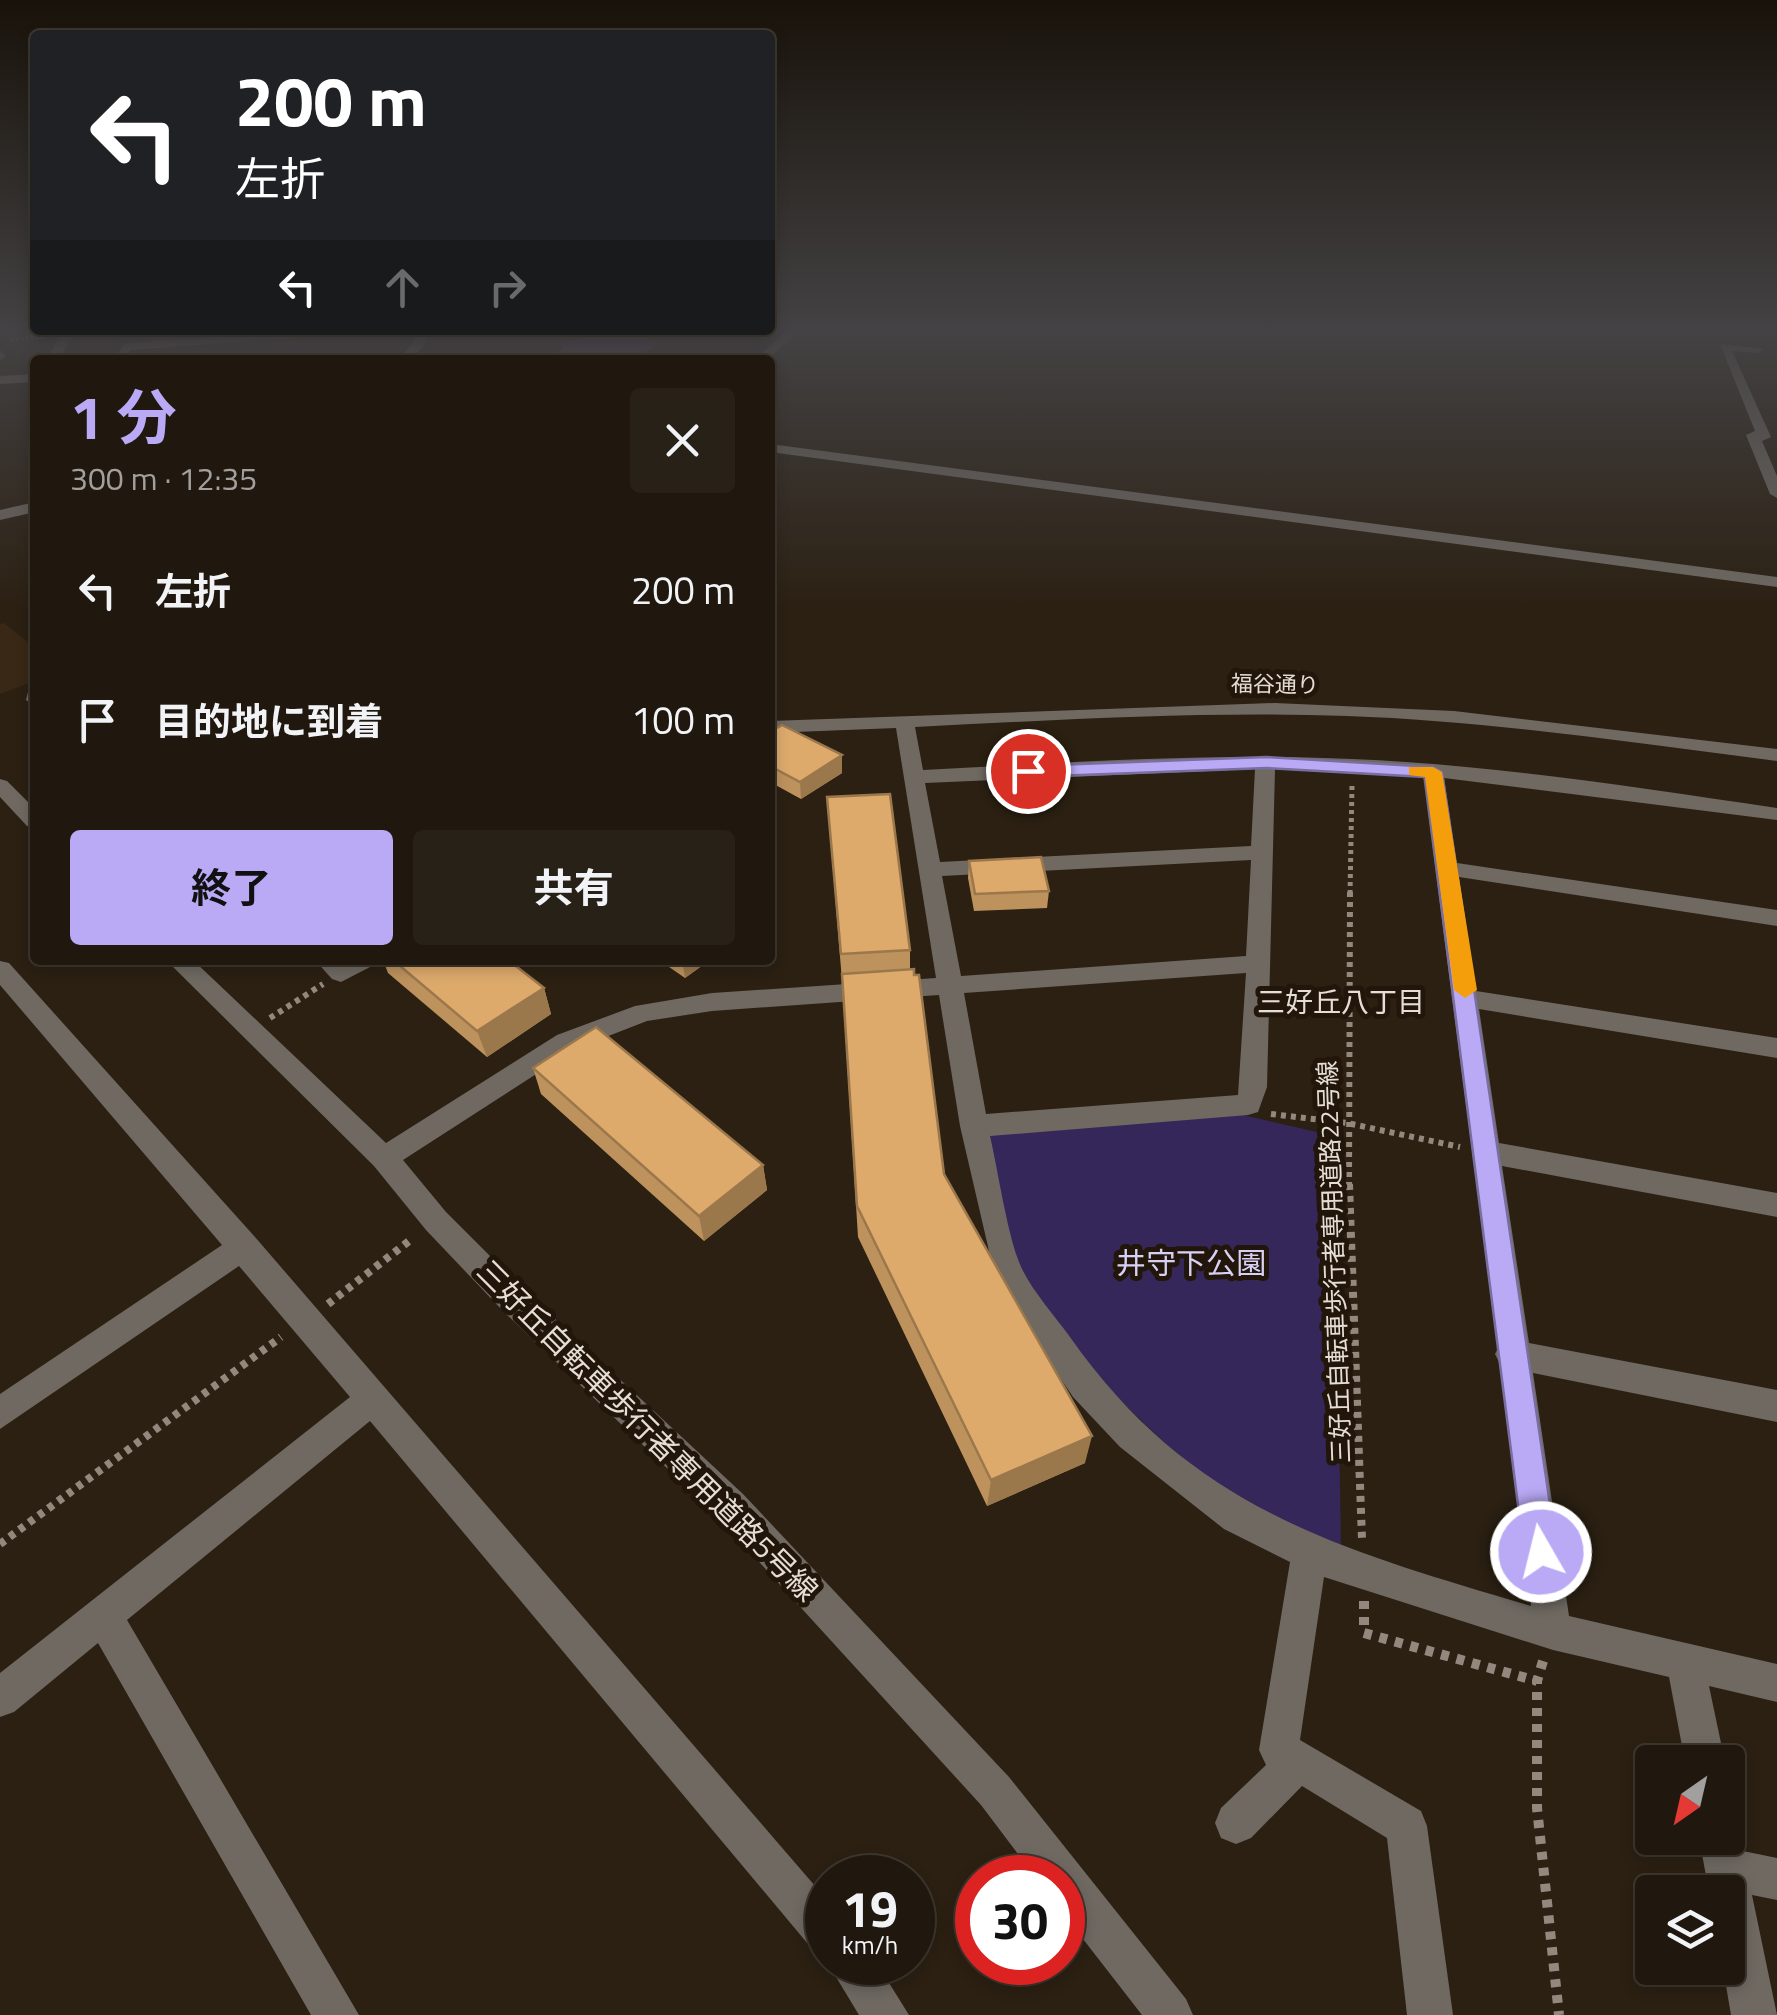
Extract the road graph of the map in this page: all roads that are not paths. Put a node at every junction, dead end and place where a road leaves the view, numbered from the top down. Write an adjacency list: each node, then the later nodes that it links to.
1 (1757, 422): 3 (street)
2 (775, 449): 6 (street)
3 (1777, 494)
4 (30, 508): 5 (street)
5 (0, 515)
6 (1777, 582)
7 (905, 724): 8 (street, 福谷通り); 9 (street, 福谷通り); 12 (street)
8 (775, 727)
9 (1777, 755)
10 (1266, 763): 11 (street); 12 (street); 16 (street)
11 (1433, 772): 14 (street); 17 (street)
12 (914, 777): 18 (street)
13 (0, 785): 15 (street)
14 (1777, 814)
15 (30, 816)
16 (1264, 852): 18 (street); 20 (street)
17 (1445, 868): 19 (street); 24 (street)
18 (930, 870): 23 (street)
19 (1777, 918)
20 (1259, 964): 23 (street); 26 (street)
21 (183, 965): 28 (street, 三好丘自転車歩行者専用道路5号線)
22 (0, 969): 30 (street)
23 (951, 986): 26 (street); 28 (street)
24 (1467, 998): 25 (street); 27 (street)
25 (1777, 1048)
26 (974, 1126): 35 (street)
27 (1486, 1152): 29 (street); 31 (street)
28 (384, 1158): 51 (street, 三好丘自転車歩行者専用道路5号線)
29 (1777, 1206)
30 (244, 1246): 32 (street); 34 (street)
31 (1512, 1354): 33 (street); 37 (street)
32 (370, 1401): 36 (street); 47 (street)
33 (1777, 1406)
34 (0, 1413)
35 (1310, 1553): 37 (street); 42 (street)
36 (103, 1615): 40 (street); 49 (street)
37 (1552, 1631): 38 (street)
38 (1685, 1662): 39 (street); 41 (street)
39 (1777, 1683)
40 (0, 1698)
41 (1702, 1745)
42 (1298, 1762): 43 (street); 52 (street)
43 (1236, 1824)
44 (1723, 1855): 53 (street)
45 (1725, 1855): 46 (street)
46 (1777, 1879)
47 (805, 1908)
48 (864, 1985): 50 (street)
49 (336, 2015)
50 (886, 2015)
51 (1170, 2015)
52 (1430, 2015)
53 (1754, 2015)

